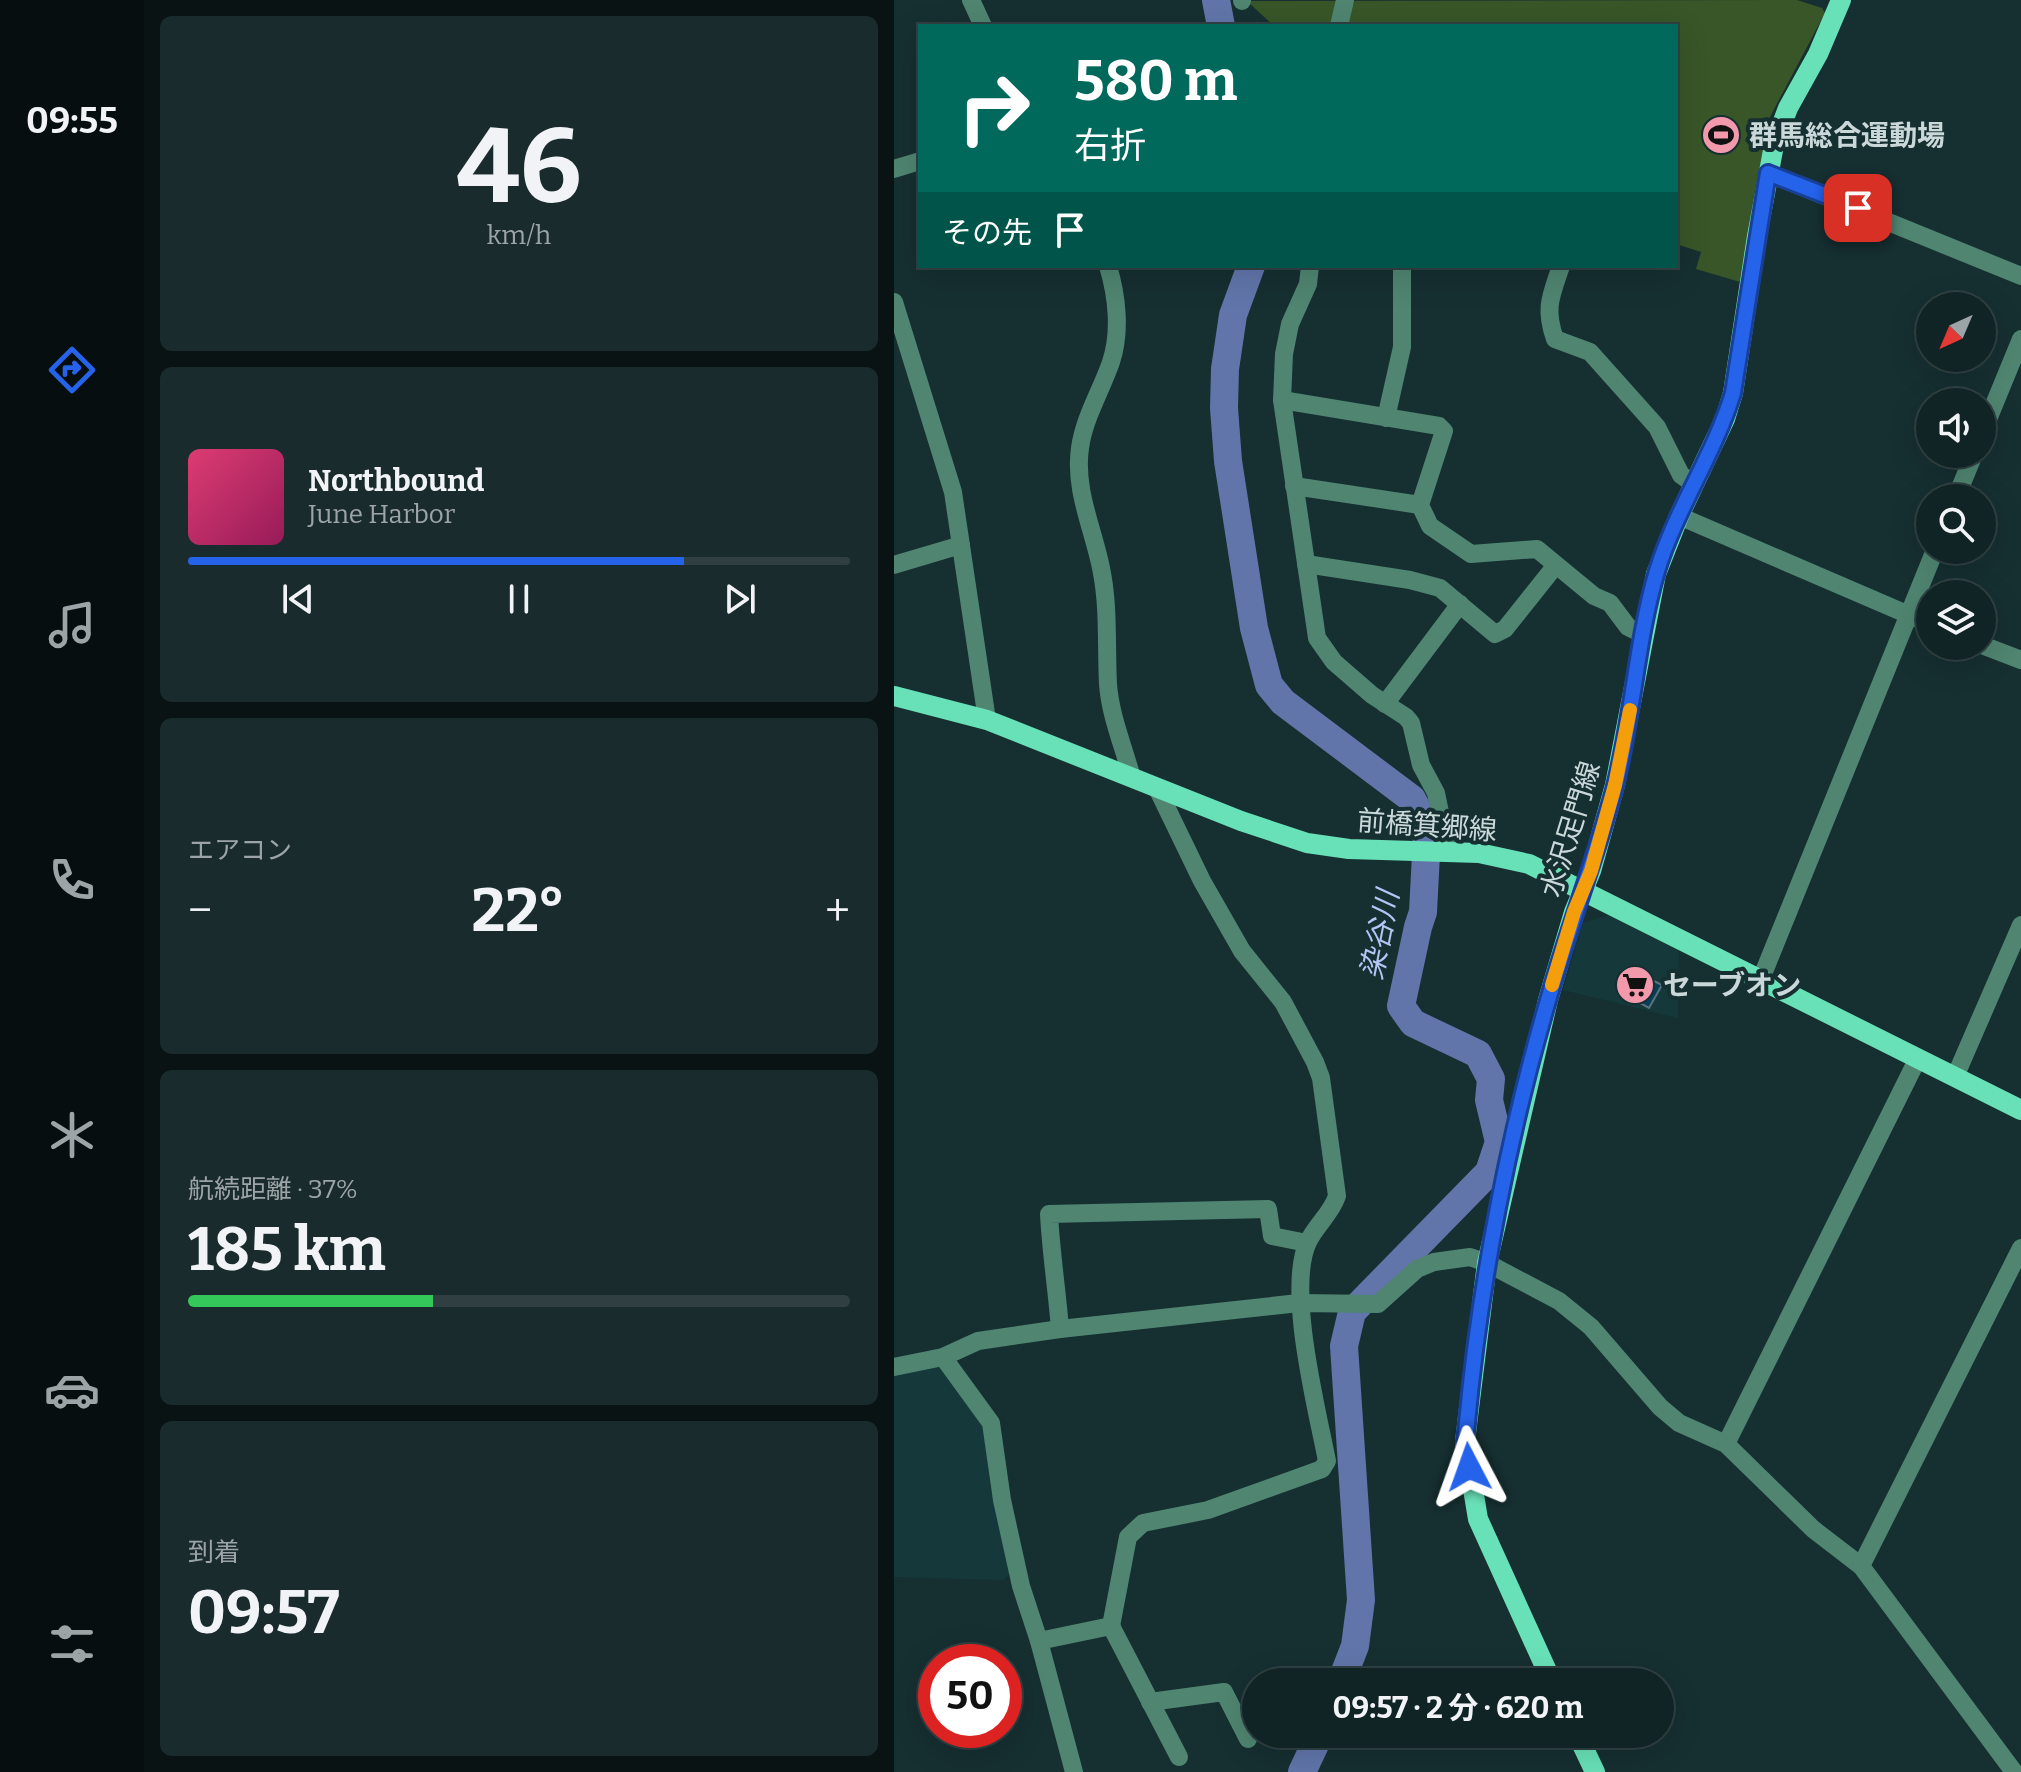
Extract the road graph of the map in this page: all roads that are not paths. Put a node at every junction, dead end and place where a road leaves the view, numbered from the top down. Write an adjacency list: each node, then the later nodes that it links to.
1 (971, 0): 4 (street)
2 (1345, 0): 5 (street)
3 (1836, 1): 8 (main road, 水沢足門線)
4 (982, 24)
5 (1339, 24)
6 (918, 162): 7 (street)
7 (894, 169)
8 (1768, 173): 13 (street); 20 (main road, 水沢足門線)
9 (1108, 268): 38 (street)
10 (1310, 268): 17 (street)
11 (1402, 268): 19 (street)
12 (1560, 268): 20 (street)
13 (2021, 276)
14 (894, 302): 16 (street)
15 (2021, 339): 18 (street)
16 (901, 351): 24 (street)
17 (1282, 400): 19 (street); 21 (street)
18 (1996, 400)
19 (1386, 418): 22 (street)
20 (1694, 484): 23 (main road, 水沢足門線)
21 (1294, 486): 22 (street); 25 (street)
22 (1420, 505): 28 (street)
23 (1679, 516): 30 (street); 32 (main road, 水沢足門線)
24 (961, 545): 27 (street); 37 (street)
25 (1306, 564): 29 (street); 36 (street)
26 (1929, 564): 30 (street)
27 (894, 565)
28 (1556, 565): 29 (street); 32 (street)
29 (1460, 604): 36 (street)
30 (1908, 616): 31 (street); 43 (street)
31 (1916, 619)
32 (1644, 635): 41 (main road, 水沢足門線)
33 (1996, 650): 34 (street)
34 (2021, 660)
35 (894, 696): 37 (main road, 前橋箕郷線)
36 (1385, 704): 40 (street)
37 (987, 720): 38 (main road, 前橋箕郷線)
38 (1132, 778): 39 (main road, 前橋箕郷線)
39 (1157, 788): 40 (main road, 前橋箕郷線); 47 (street)
40 (1444, 851): 41 (main road, 前橋箕郷線)
41 (1583, 891): 43 (main road, 前橋箕郷線); 49 (main road, 水沢足門線)
42 (2021, 925): 45 (street)
43 (1761, 979): 44 (main road, 前橋箕郷線)
44 (1918, 1058): 45 (main road, 前橋箕郷線); 54 (street)
45 (1955, 1077): 46 (main road, 前橋箕郷線)
46 (2021, 1110)
47 (1307, 1243): 50 (street); 51 (street)
48 (2021, 1248): 55 (street)
49 (1487, 1263): 50 (street); 54 (street); 58 (main road, 水沢足門線)
50 (1299, 1303): 51 (street); 56 (street)
51 (1060, 1329): 52 (street)
52 (943, 1357): 53 (street); 57 (street)
53 (894, 1367)
54 (1726, 1444): 55 (street)
55 (1861, 1566): 65 (street)
56 (1111, 1626): 57 (street); 59 (street)
57 (1039, 1641): 63 (street)
58 (1545, 1668)
59 (1150, 1702): 60 (street); 62 (street)
60 (1242, 1727)
61 (1584, 1748): 64 (main road)
62 (1179, 1757)
63 (1074, 1772)
64 (1595, 1772)
65 (2014, 1772)

